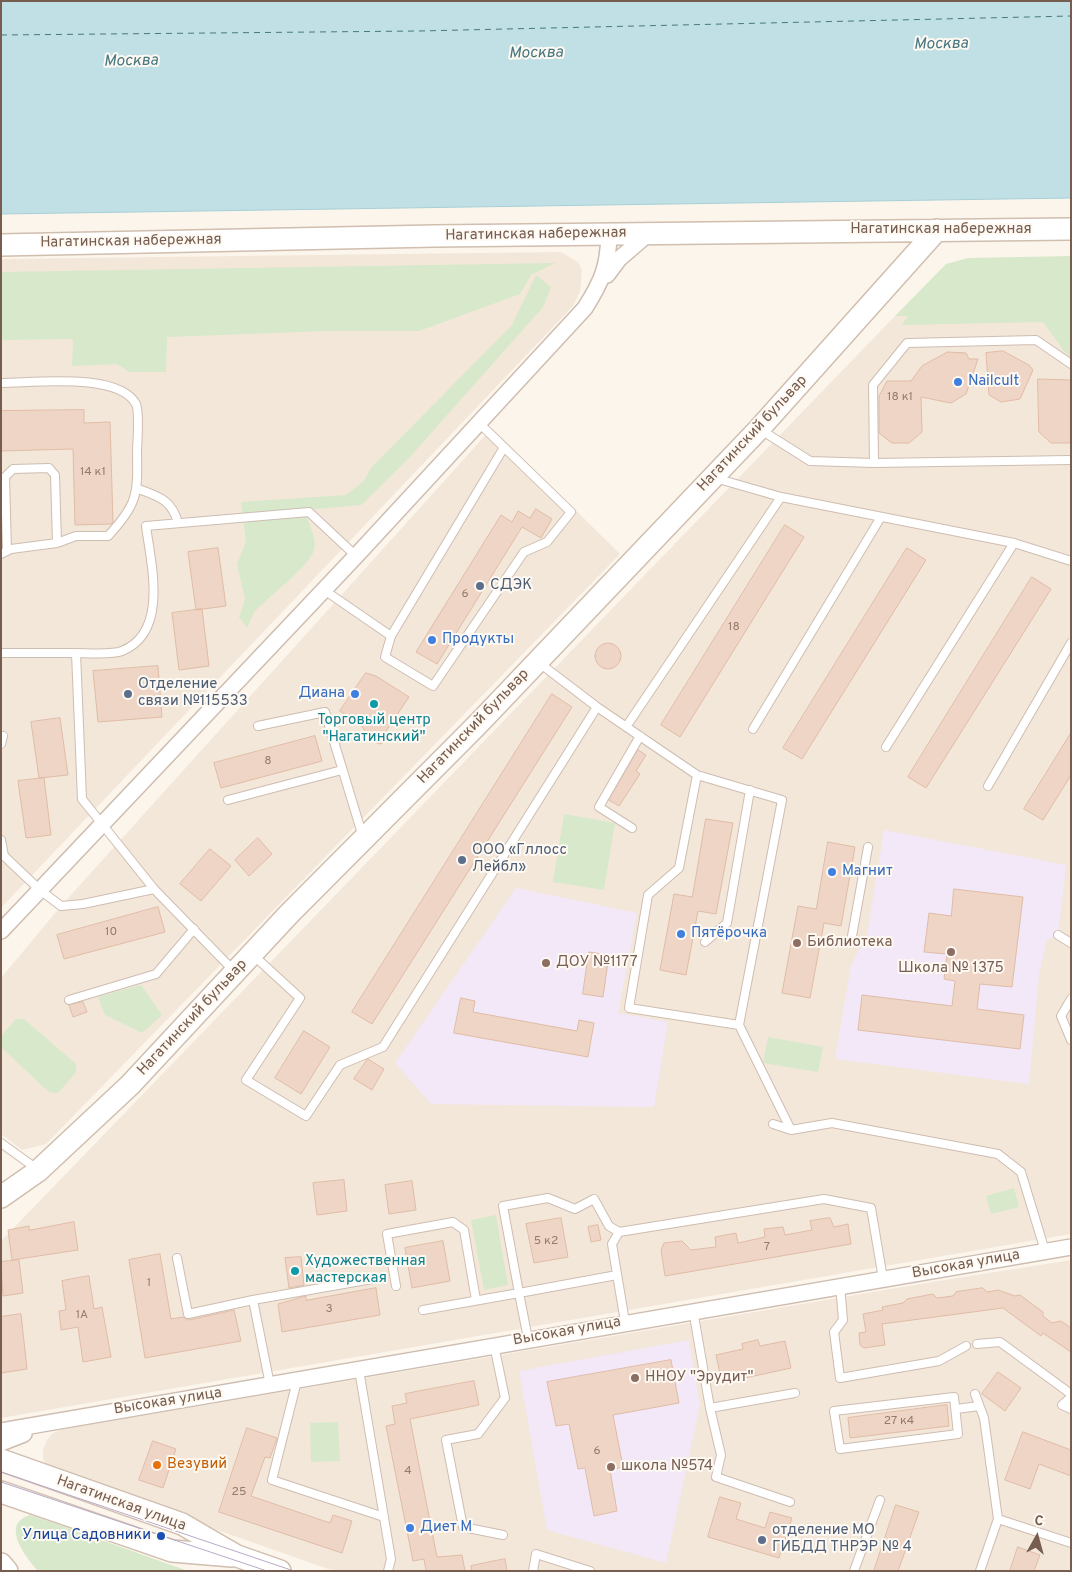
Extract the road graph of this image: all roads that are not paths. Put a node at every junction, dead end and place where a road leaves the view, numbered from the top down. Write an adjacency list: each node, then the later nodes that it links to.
1 (1071, 229): 3 (street, Нагатинская набережная)
2 (907, 230): 3 (street, Нагатинская набережная); 4 (street, Нагатинская набережная); 7 (street)
3 (938, 230): 7 (street, Нагатинский бульвар)
4 (648, 234): 5 (street, Нагатинская набережная); 8 (street)
5 (609, 235): 6 (street, Нагатинская набережная); 8 (street)
6 (1, 245)
7 (903, 268): 12 (street, Нагатинский бульвар)
8 (601, 283): 11 (street)
9 (1071, 364): 15 (lane)
10 (1, 383): 17 (lane)
11 (480, 424): 13 (lane); 24 (street)
12 (759, 429): 15 (lane); 16 (street, Нагатинский бульвар)
13 (503, 449): 27 (lane); 27 (lane)
14 (1071, 460): 15 (lane)
15 (874, 463)
16 (713, 478): 18 (lane); 31 (street, Нагатинский бульвар)
17 (138, 489): 20 (lane); 22 (lane)
18 (781, 497): 19 (lane); 34 (lane)
19 (881, 517): 21 (lane); 35 (lane)
20 (178, 523): 24 (lane); 30 (lane)
21 (1014, 542): 25 (lane); 37 (lane)
22 (57, 543): 23 (lane); 23 (lane)
23 (4, 552)
24 (356, 556): 26 (street)
25 (1071, 561)
26 (324, 590): 27 (lane); 43 (street)
27 (391, 636)
28 (1071, 644): 40 (lane)
29 (1, 653): 30 (lane)
30 (76, 653): 43 (lane)
31 (536, 661): 32 (lane); 45 (street, Нагатинский бульвар)
32 (597, 707): 34 (lane); 56 (lane)
33 (258, 726): 38 (lane)
34 (626, 727): 36 (lane)
35 (753, 729)
36 (640, 736): 39 (lane); 44 (lane)
37 (886, 747)
38 (342, 770): 42 (lane); 45 (lane)
39 (697, 774): 41 (lane); 60 (lane)
40 (988, 786)
41 (750, 790): 54 (lane); 60 (lane)
42 (228, 800)
43 (103, 824): 48 (lane); 49 (street)
44 (632, 828)
45 (364, 839): 56 (street, Нагатинский бульвар)
46 (1, 840): 49 (lane)
47 (868, 847): 53 (lane)
48 (154, 889): 49 (lane); 50 (lane)
49 (40, 890): 51 (street)
50 (194, 928): 57 (lane); 59 (lane)
51 (1, 931)
52 (1058, 935): 55 (lane)
53 (852, 936)
54 (705, 942)
55 (1071, 943)
56 (252, 954): 57 (street, Нагатинский бульвар)
57 (235, 973): 65 (street, Нагатинский бульвар)
58 (1071, 998): 61 (lane)
59 (69, 1000)
60 (739, 1025): 63 (lane)
61 (1071, 1040)
62 (774, 1124): 63 (lane)
63 (791, 1130): 69 (lane)
64 (1, 1144): 65 (lane)
65 (38, 1170): 66 (street, Нагатинский бульвар)
66 (1, 1196)
67 (619, 1232): 71 (lane); 72 (lane); 76 (lane)
68 (1070, 1250): 69 (street, Высокая улица)
69 (1045, 1251): 72 (street, Высокая улица)
70 (177, 1258): 77 (lane)
71 (617, 1275): 76 (lane); 81 (lane)
72 (883, 1279): 75 (street, Высокая улица)
73 (372, 1280): 77 (lane)
74 (396, 1286): 78 (lane)
75 (840, 1286): 80 (street, Высокая улица); 85 (lane)
76 (519, 1293): 78 (lane); 82 (lane)
77 (254, 1300): 88 (lane)
78 (476, 1300): 79 (lane)
79 (424, 1310)
80 (693, 1310): 81 (street, Высокая улица); 93 (lane)
81 (625, 1322): 82 (street, Высокая улица)
82 (528, 1339): 84 (street, Высокая улица)
83 (977, 1344): 91 (lane)
84 (494, 1345): 86 (street, Высокая улица); 105 (lane)
85 (966, 1346)
86 (359, 1370): 87 (street, Высокая улица); 103 (lane)
87 (297, 1381): 88 (street, Высокая улица); 103 (lane)
88 (270, 1385): 96 (street, Высокая улица)
89 (795, 1393): 93 (lane)
90 (975, 1394): 92 (lane)
91 (1071, 1395): 94 (lane)
92 (979, 1406): 95 (lane); 104 (lane)
93 (710, 1408): 102 (lane)
94 (1071, 1409)
95 (956, 1410): 95 (lane)
96 (63, 1420): 97 (street, Высокая улица); 98 (street, Высокая улица)
97 (1, 1431)
98 (1, 1443)
99 (1, 1460): 107 (street, Нагатинская улица)
100 (1, 1492): 107 (street, Нагатинская улица)
101 (880, 1500): 114 (lane)
102 (790, 1502)
103 (384, 1517): 111 (lane)
104 (998, 1519): 106 (lane); 115 (lane)
105 (504, 1535)
106 (1071, 1543)
107 (237, 1556): 110 (street, Нагатинская улица)
108 (1, 1564): 109 (street)
109 (7, 1571)
110 (280, 1571)
111 (388, 1571)
112 (532, 1571): 113 (lane)
113 (590, 1571)
114 (854, 1571)
115 (980, 1571)

